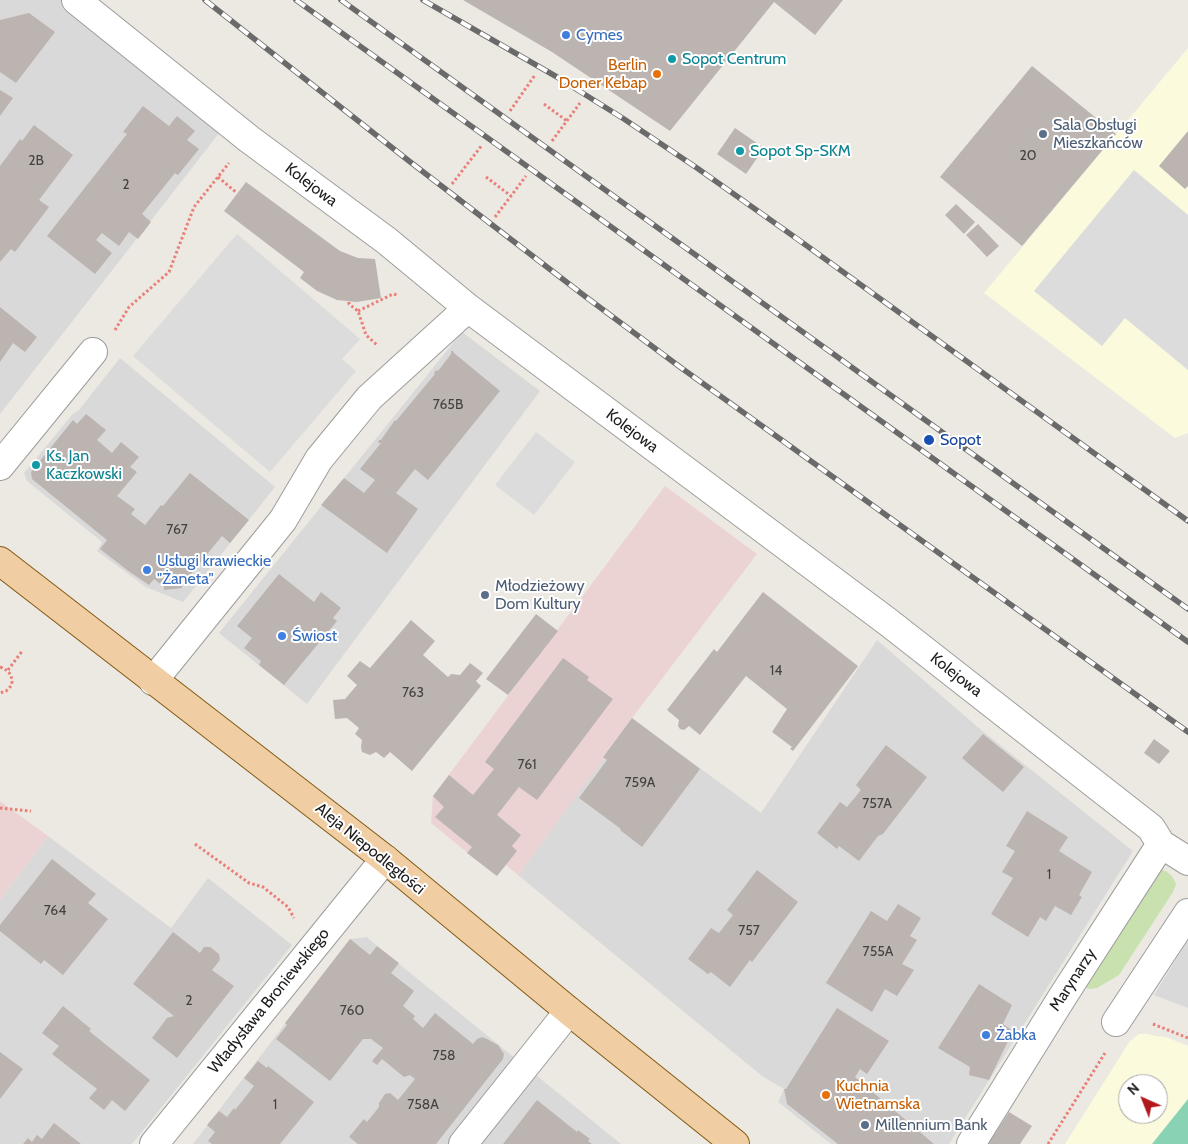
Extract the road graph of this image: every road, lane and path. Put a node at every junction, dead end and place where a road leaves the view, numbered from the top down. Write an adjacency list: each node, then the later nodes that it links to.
1 (76, 0): 16 (street, Kolejowa)
2 (534, 75): 5 (path)
3 (580, 103): 6 (path)
4 (544, 104): 6 (path)
5 (510, 111)
6 (567, 121): 7 (path)
7 (552, 141)
8 (482, 145): 11 (path)
9 (486, 176): 13 (path)
10 (526, 176): 13 (path)
11 (452, 184)
12 (237, 193): 17 (path)
13 (511, 196): 14 (path)
14 (495, 217)
15 (349, 302): 18 (path)
16 (468, 308): 18 (street); 29 (street, Kolejowa)
17 (93, 352): 19 (street)
18 (403, 367): 24 (street)
19 (0, 466)
20 (0, 561): 24 (main road, Aleja Niepodległości)
21 (23, 650): 23 (path)
22 (0, 667): 23 (path)
23 (8, 670): 25 (path)
24 (153, 680): 30 (main road, Aleja Niepodległości)
25 (0, 693)
26 (0, 808): 27 (path)
27 (31, 812)
28 (195, 844): 33 (path)
29 (1162, 844): 31 (street, Kolejowa); 39 (street, Marynarzy)
30 (385, 859): 34 (main road, Aleja Niepodległości); 36 (street, Władysława Broniewskiego)
31 (1188, 861)
32 (1188, 913): 35 (street)
33 (296, 924)
34 (569, 1011): 37 (street); 38 (main road, Aleja Niepodległości)
35 (1116, 1022): 40 (path)
36 (154, 1144)
37 (463, 1144)
38 (735, 1144)
39 (971, 1144)
40 (1048, 1144)

